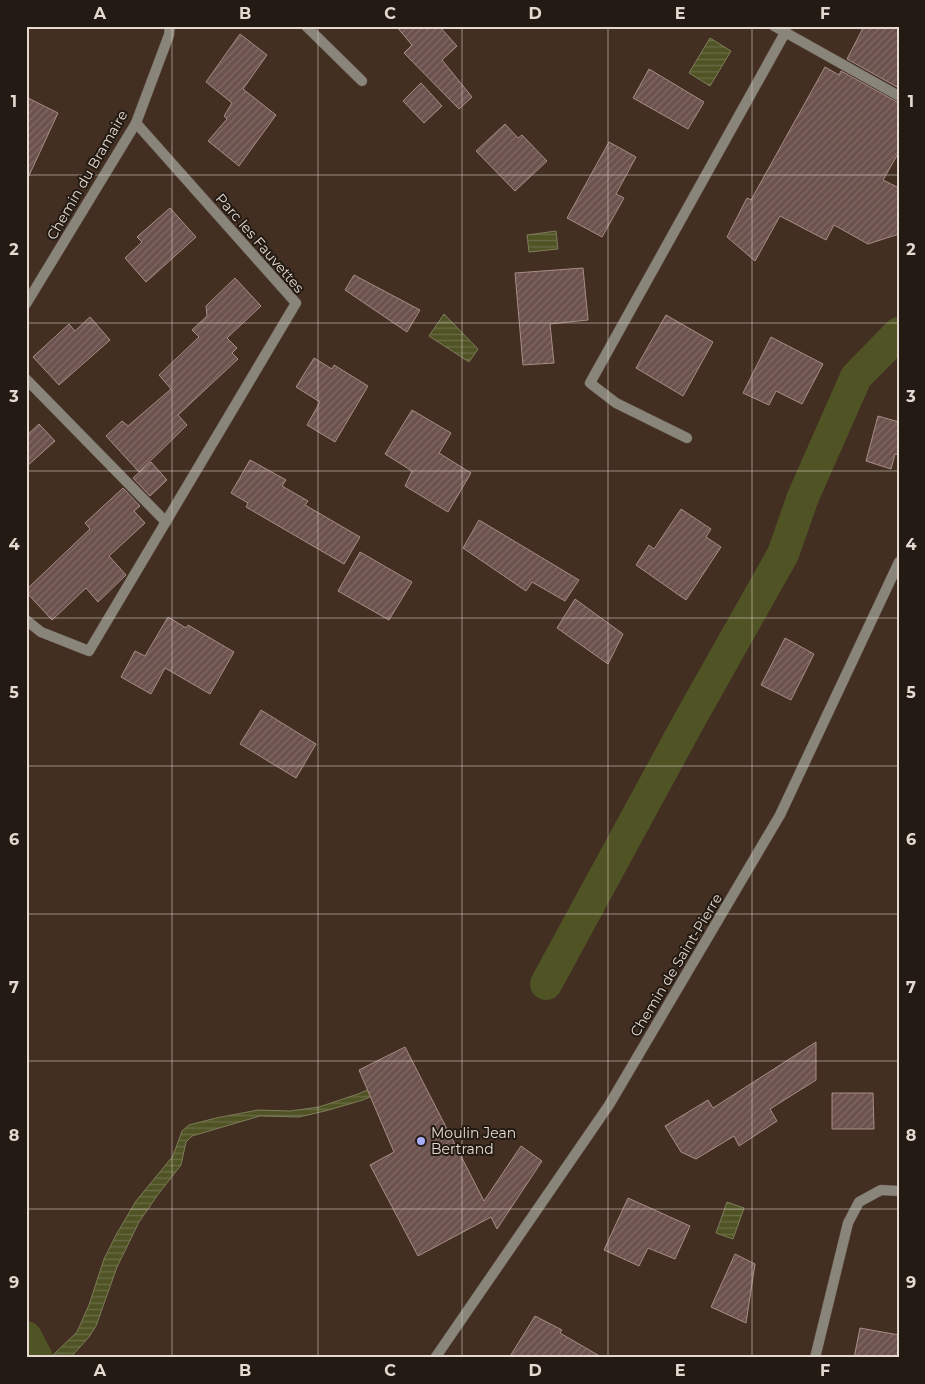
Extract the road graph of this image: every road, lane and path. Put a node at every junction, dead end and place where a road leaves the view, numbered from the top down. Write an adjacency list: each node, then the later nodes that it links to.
1 (170, 26): 7 (street, Chemin du Bramaire)
2 (306, 26): 5 (street)
3 (774, 26): 4 (street)
4 (786, 32): 6 (street); 10 (street)
5 (362, 81)
6 (899, 96)
7 (136, 123): 8 (street, Chemin du Bramaire); 11 (street, Parc les Fauvettes)
8 (26, 304)
9 (26, 380): 11 (street)
10 (687, 438)
11 (166, 522): 13 (street, Parc les Fauvettes)
12 (899, 562): 15 (street, Chemin de Saint-Pierre)
13 (26, 620)
14 (899, 1191): 16 (street)
15 (435, 1358)
16 (814, 1358)

